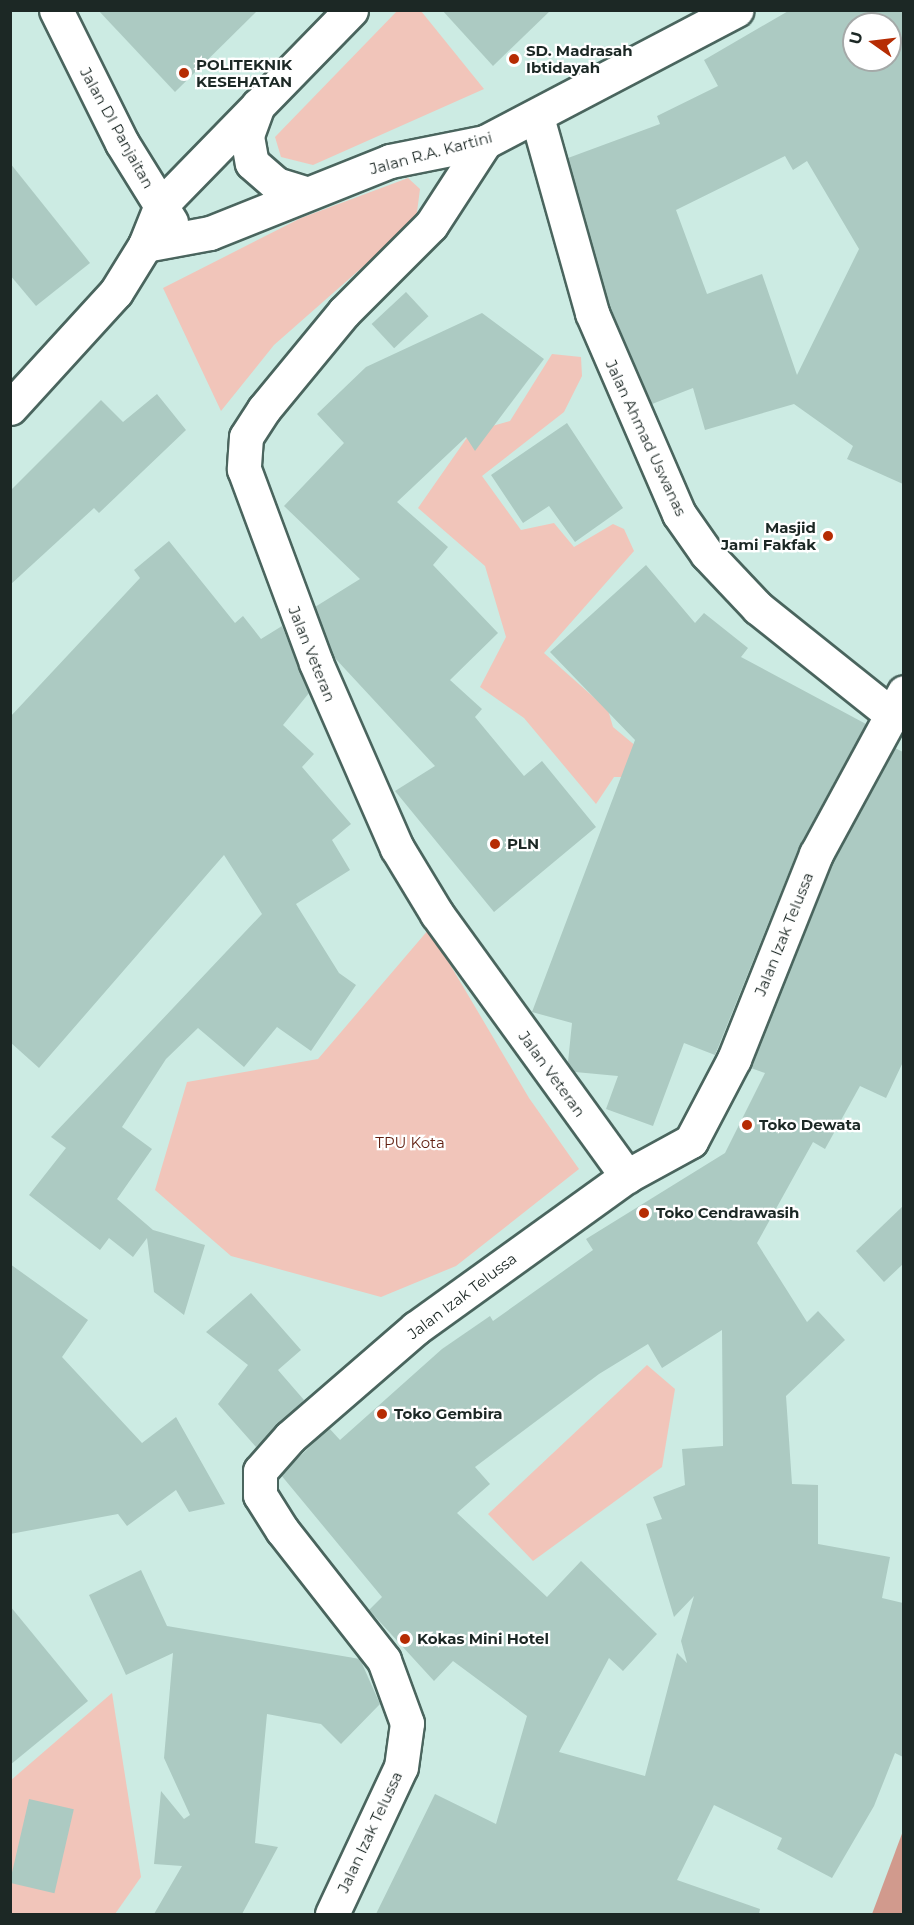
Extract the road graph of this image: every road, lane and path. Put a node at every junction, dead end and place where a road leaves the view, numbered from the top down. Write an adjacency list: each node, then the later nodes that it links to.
1 (56, 10): 8 (main road, Jalan DI Panjaitan)
2 (351, 10): 4 (main road)
3 (736, 10): 5 (main road, Jalan R.A. Kartini)
4 (258, 104): 7 (main road); 8 (main road)
5 (537, 117): 6 (main road, Jalan R.A. Kartini); 12 (main road, Jalan Ahmad Uswanas)
6 (485, 142): 7 (main road, Jalan R.A. Kartini); 13 (main road, Jalan Veteran)
7 (303, 192): 9 (main road, Jalan R.A. Kartini)
8 (161, 205): 9 (main road, Jalan DI Panjaitan); 10 (main road)
9 (184, 242): 10 (main road, Jalan R.A. Kartini)
10 (145, 244): 11 (main road)
11 (10, 408)
12 (897, 703): 13 (main road, Jalan Izak Telussa)
13 (627, 1176): 14 (main road, Jalan Izak Telussa)
14 (332, 1914)

